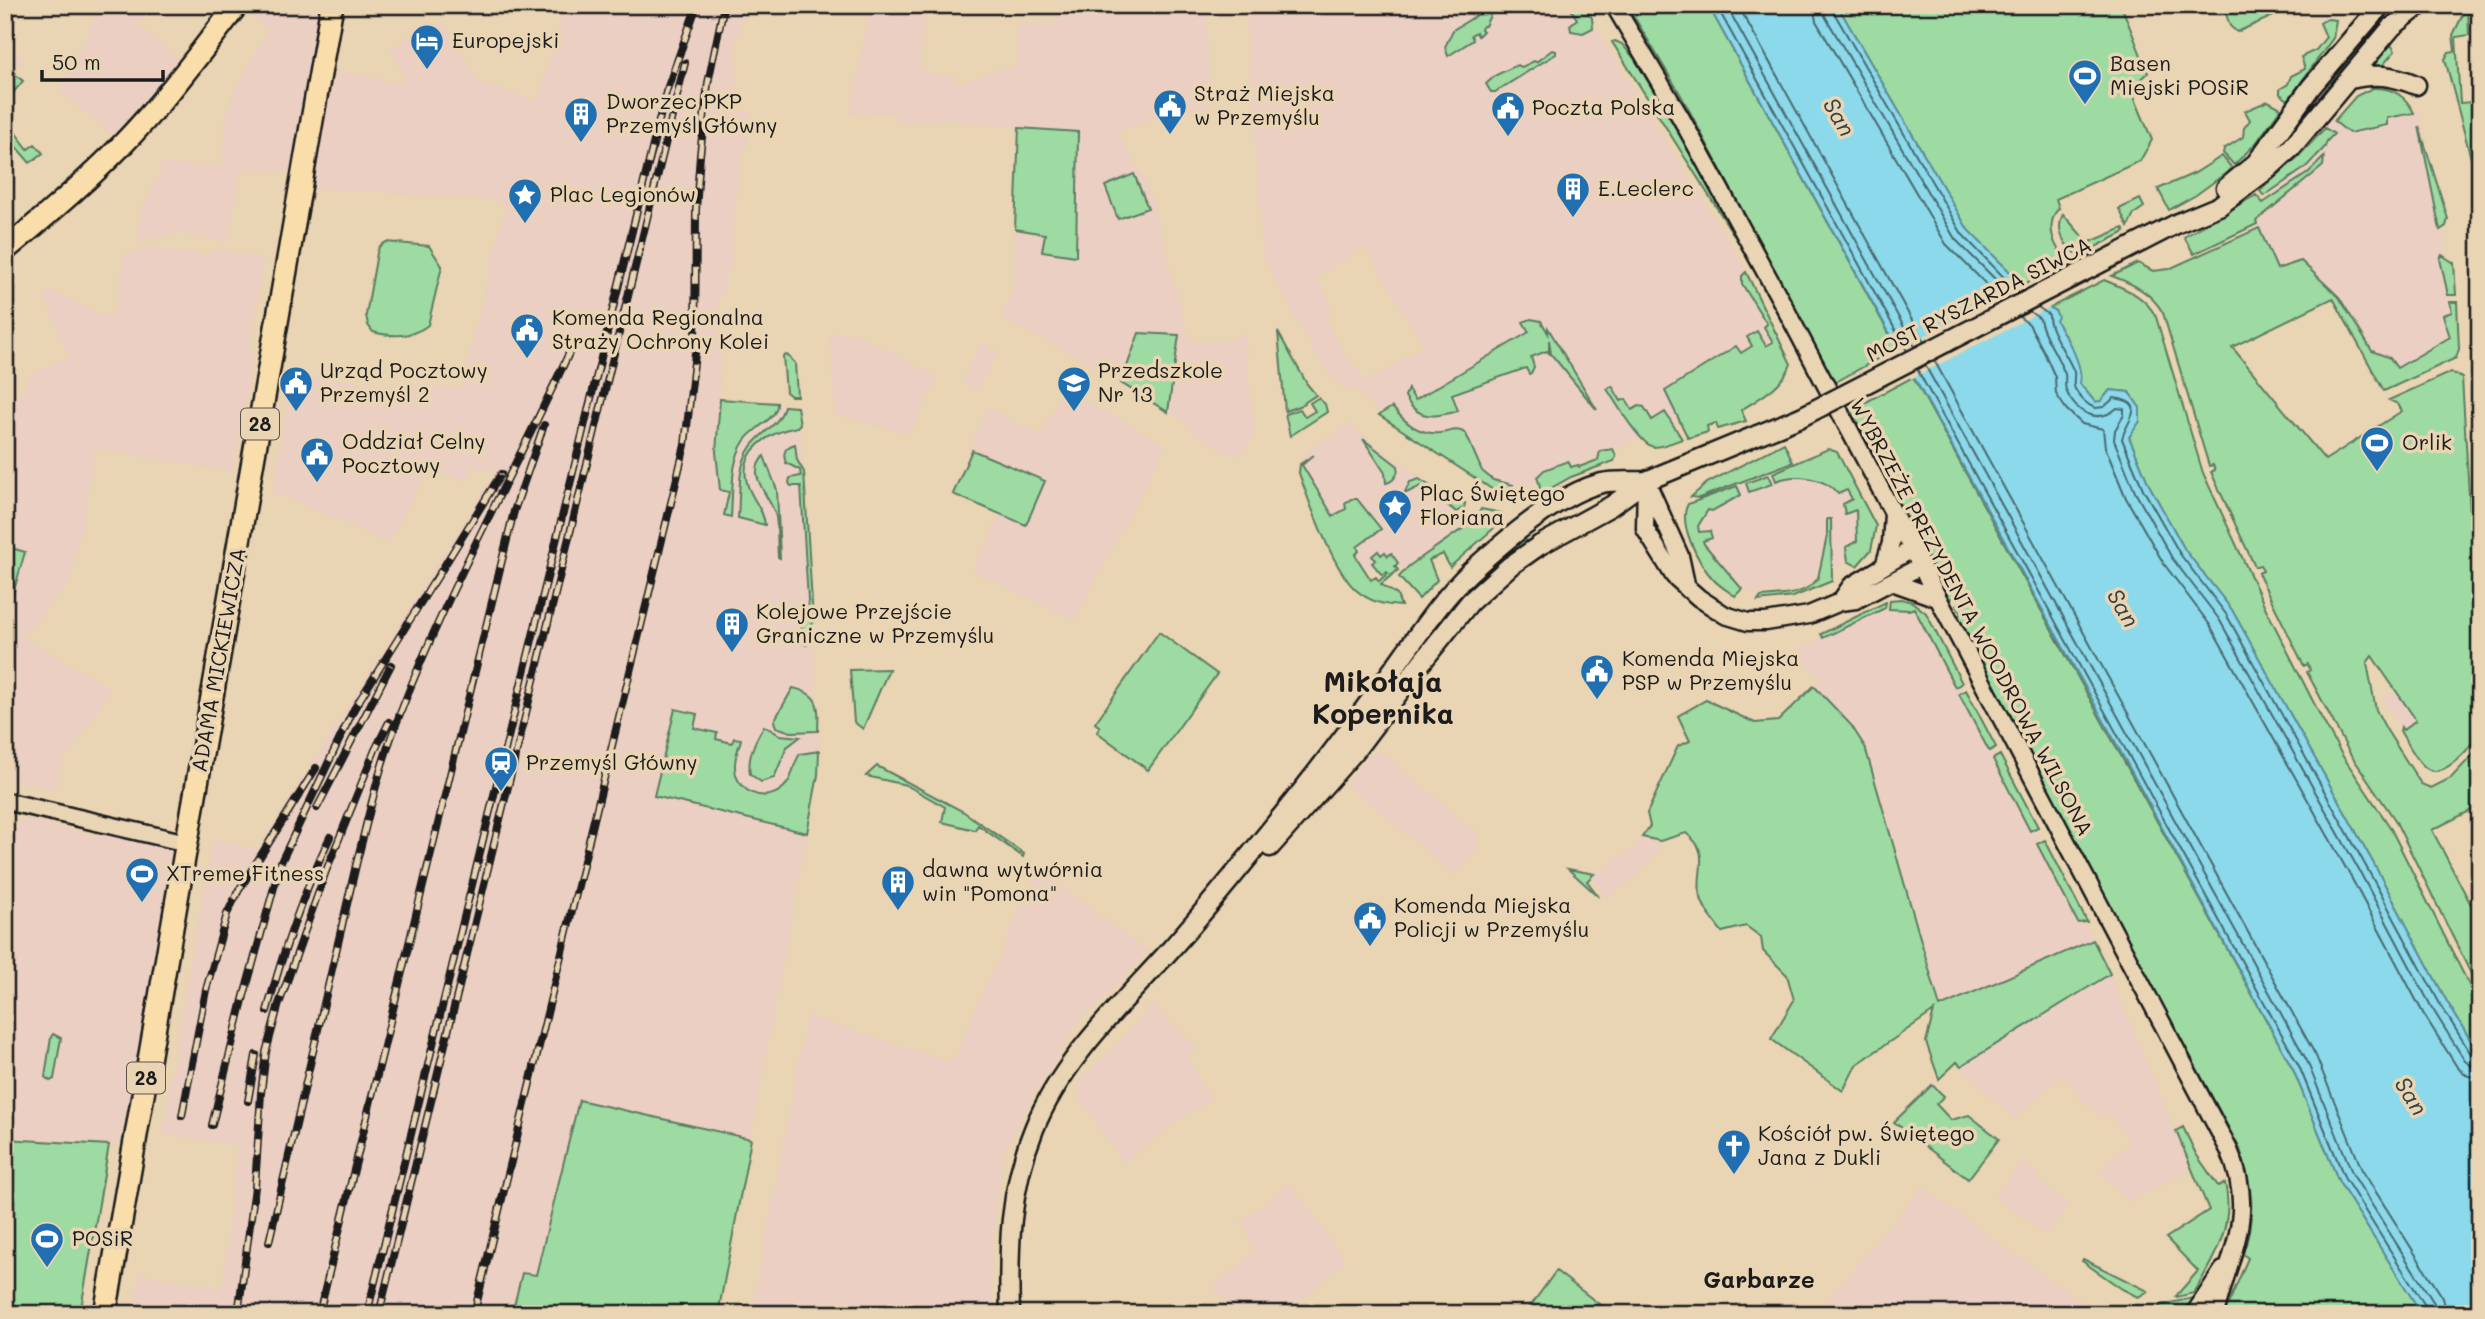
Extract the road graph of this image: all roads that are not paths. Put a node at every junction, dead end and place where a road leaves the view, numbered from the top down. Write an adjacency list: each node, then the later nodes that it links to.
1 (237, 5): 10 (main road)
2 (332, 5): 20 (main road, ADAMA MICKIEWICZA / 28)
3 (1614, 5): 12 (street, WYBRZEŻE PREZYDENTA WOODROWA WILSONA)
4 (2381, 5): 6 (street); 9 (main road)
5 (2413, 7): 6 (main road)
6 (2392, 27): 7 (main road)
7 (2350, 79): 8 (main road); 9 (main road)
8 (2416, 85)
9 (2178, 223): 11 (main road, MOST RYSZARDA SIWCA, bridge)
10 (5, 250)
11 (1646, 481): 18 (street); 21 (main road); 21 (main road)
12 (1893, 513): 13 (street, WYBRZEŻE PREZYDENTA WOODROWA WILSONA); 14 (street)
13 (1912, 549): 14 (street); 15 (street, WYBRZEŻE PREZYDENTA WOODROWA WILSONA)
14 (1884, 566): 18 (street)
15 (1921, 566): 16 (street); 17 (street, WYBRZEŻE PREZYDENTA WOODROWA WILSONA)
16 (1892, 582): 17 (street); 18 (street)
17 (1937, 598): 22 (street, WYBRZEŻE PREZYDENTA WOODROWA WILSONA)
18 (1840, 602)
19 (5, 801): 20 (street)
20 (187, 843): 23 (main road, ADAMA MICKIEWICZA / 28)
21 (1202, 913): 24 (main road)
22 (2229, 1262): 25 (street); 26 (street, WYBRZEŻE PREZYDENTA WOODROWA WILSONA)
23 (105, 1314)
24 (1010, 1314)
25 (2194, 1314)
26 (2215, 1314)

